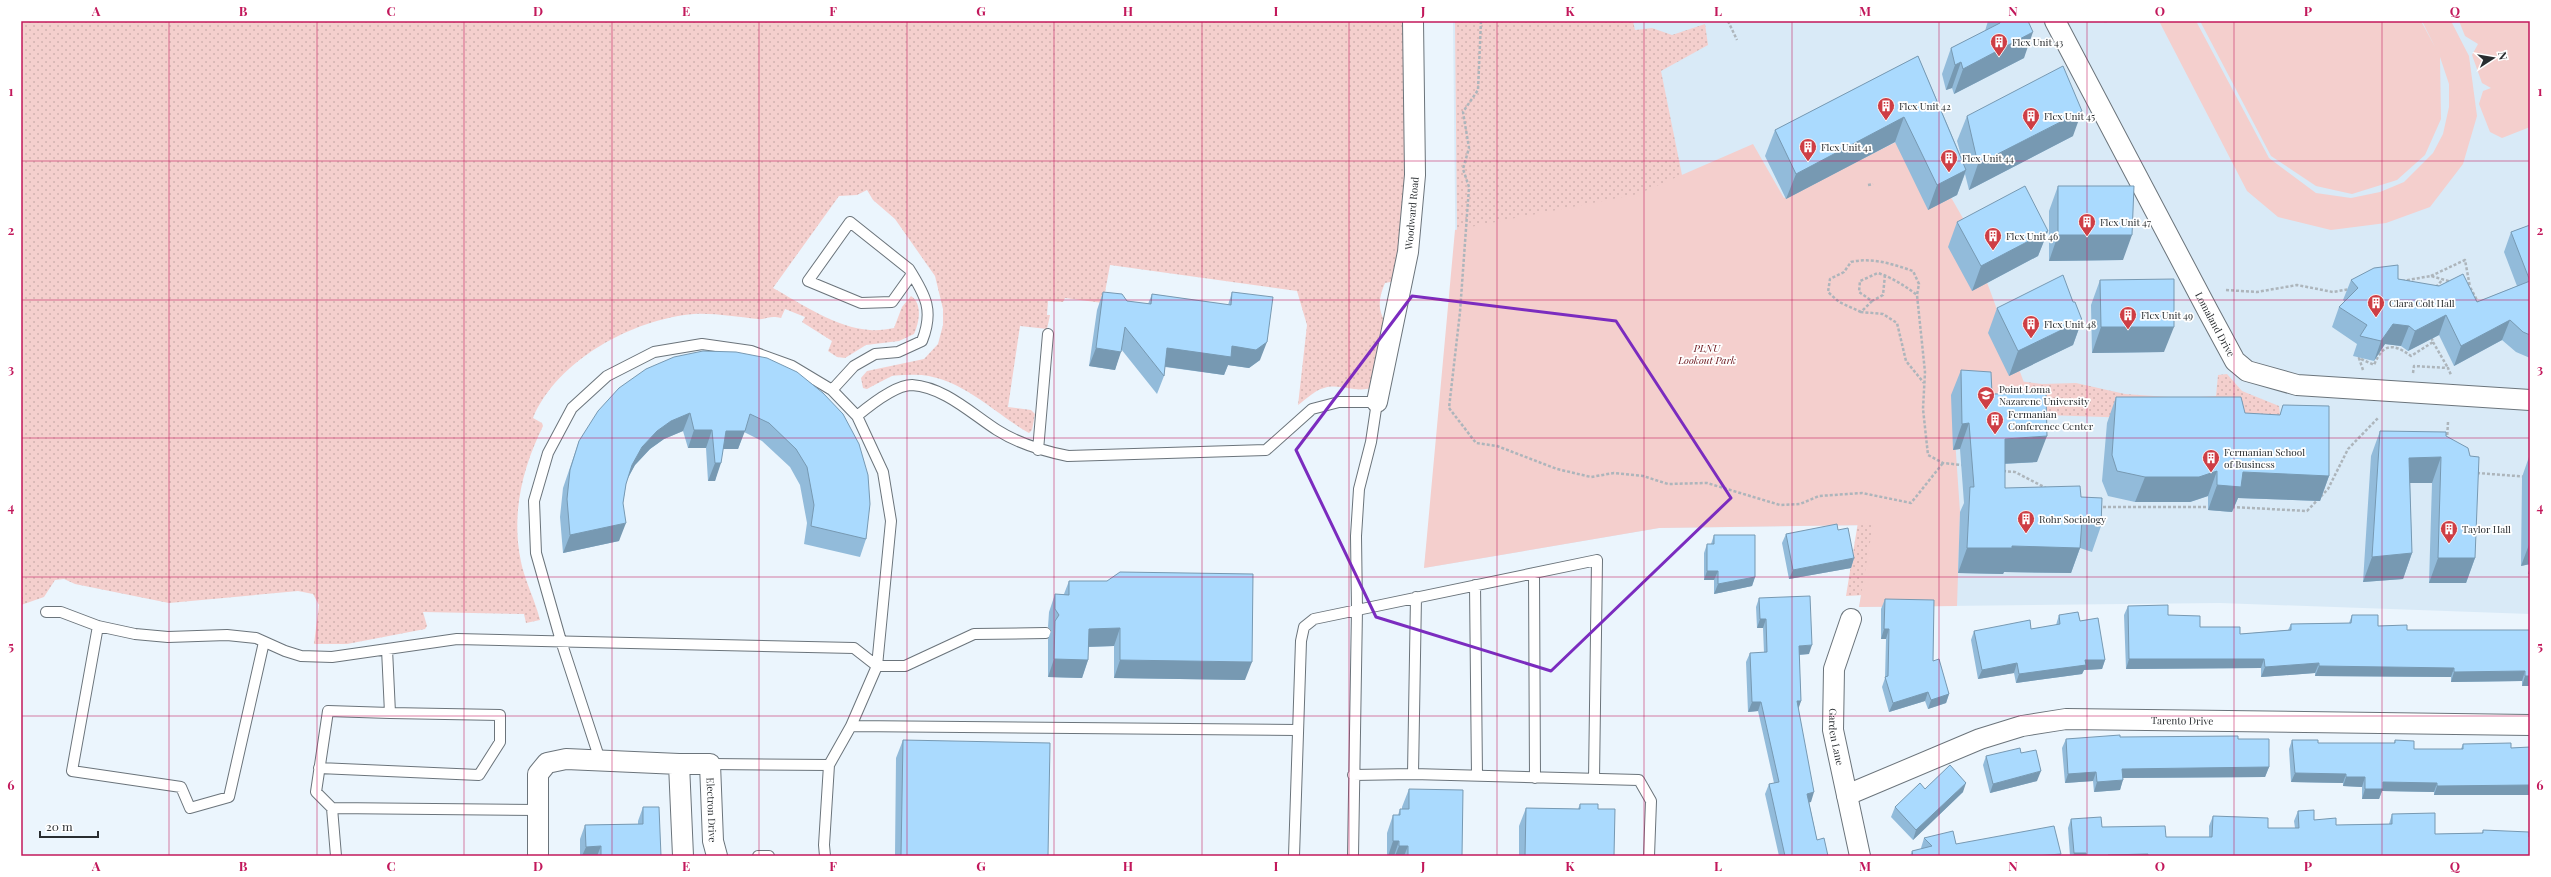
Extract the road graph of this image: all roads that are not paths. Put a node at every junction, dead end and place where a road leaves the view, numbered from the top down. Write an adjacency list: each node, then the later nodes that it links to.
1 (1413, 21): 7 (street, Woodward Road)
2 (2056, 21): 6 (street, Lomaland Drive)
3 (912, 274): 3 (lane); 5 (lane)
4 (1048, 334): 9 (lane)
5 (832, 390): 8 (lane); 18 (lane)
6 (2530, 400)
7 (1377, 402): 9 (lane); 13 (lane)
8 (857, 416): 9 (lane); 21 (lane)
9 (1038, 450)
10 (1534, 573): 11 (lane); 34 (lane); 35 (lane)
11 (1475, 585): 12 (lane); 33 (lane)
12 (1416, 597): 13 (lane); 31 (lane)
13 (1357, 609): 25 (lane); 32 (lane)
14 (46, 612): 16 (lane)
15 (1851, 619): 36 (street, Garden Lane)
16 (98, 626): 19 (lane); 19 (lane)
17 (1046, 633): 21 (lane)
18 (561, 641): 20 (lane); 21 (lane); 26 (lane)
19 (264, 642): 20 (lane)
20 (387, 649): 22 (lane)
21 (877, 666): 24 (lane)
22 (390, 713): 30 (lane); 30 (lane)
23 (2530, 725): 36 (street, Tarento Drive)
24 (851, 726): 25 (lane); 29 (lane)
25 (1297, 730): 46 (lane)
26 (600, 760): 27 (street); 38 (street)
27 (679, 764): 28 (street); 41 (street)
28 (710, 764): 29 (lane); 42 (street, Electron Drive)
29 (829, 765): 45 (lane)
30 (319, 768): 37 (lane)
31 (1413, 774): 32 (lane); 33 (lane)
32 (1353, 775): 47 (lane)
33 (1477, 776): 34 (lane)
34 (1535, 778): 35 (lane)
35 (1594, 779): 48 (lane)
36 (1847, 795): 49 (street, Garden Lane)
37 (332, 808): 38 (lane); 39 (lane)
38 (537, 810): 40 (street)
39 (336, 856)
40 (538, 856)
41 (683, 856)
42 (717, 856)
43 (758, 856): 44 (lane)
44 (769, 856)
45 (825, 856)
46 (1294, 856)
47 (1352, 856)
48 (1650, 856)
49 (1860, 856)

